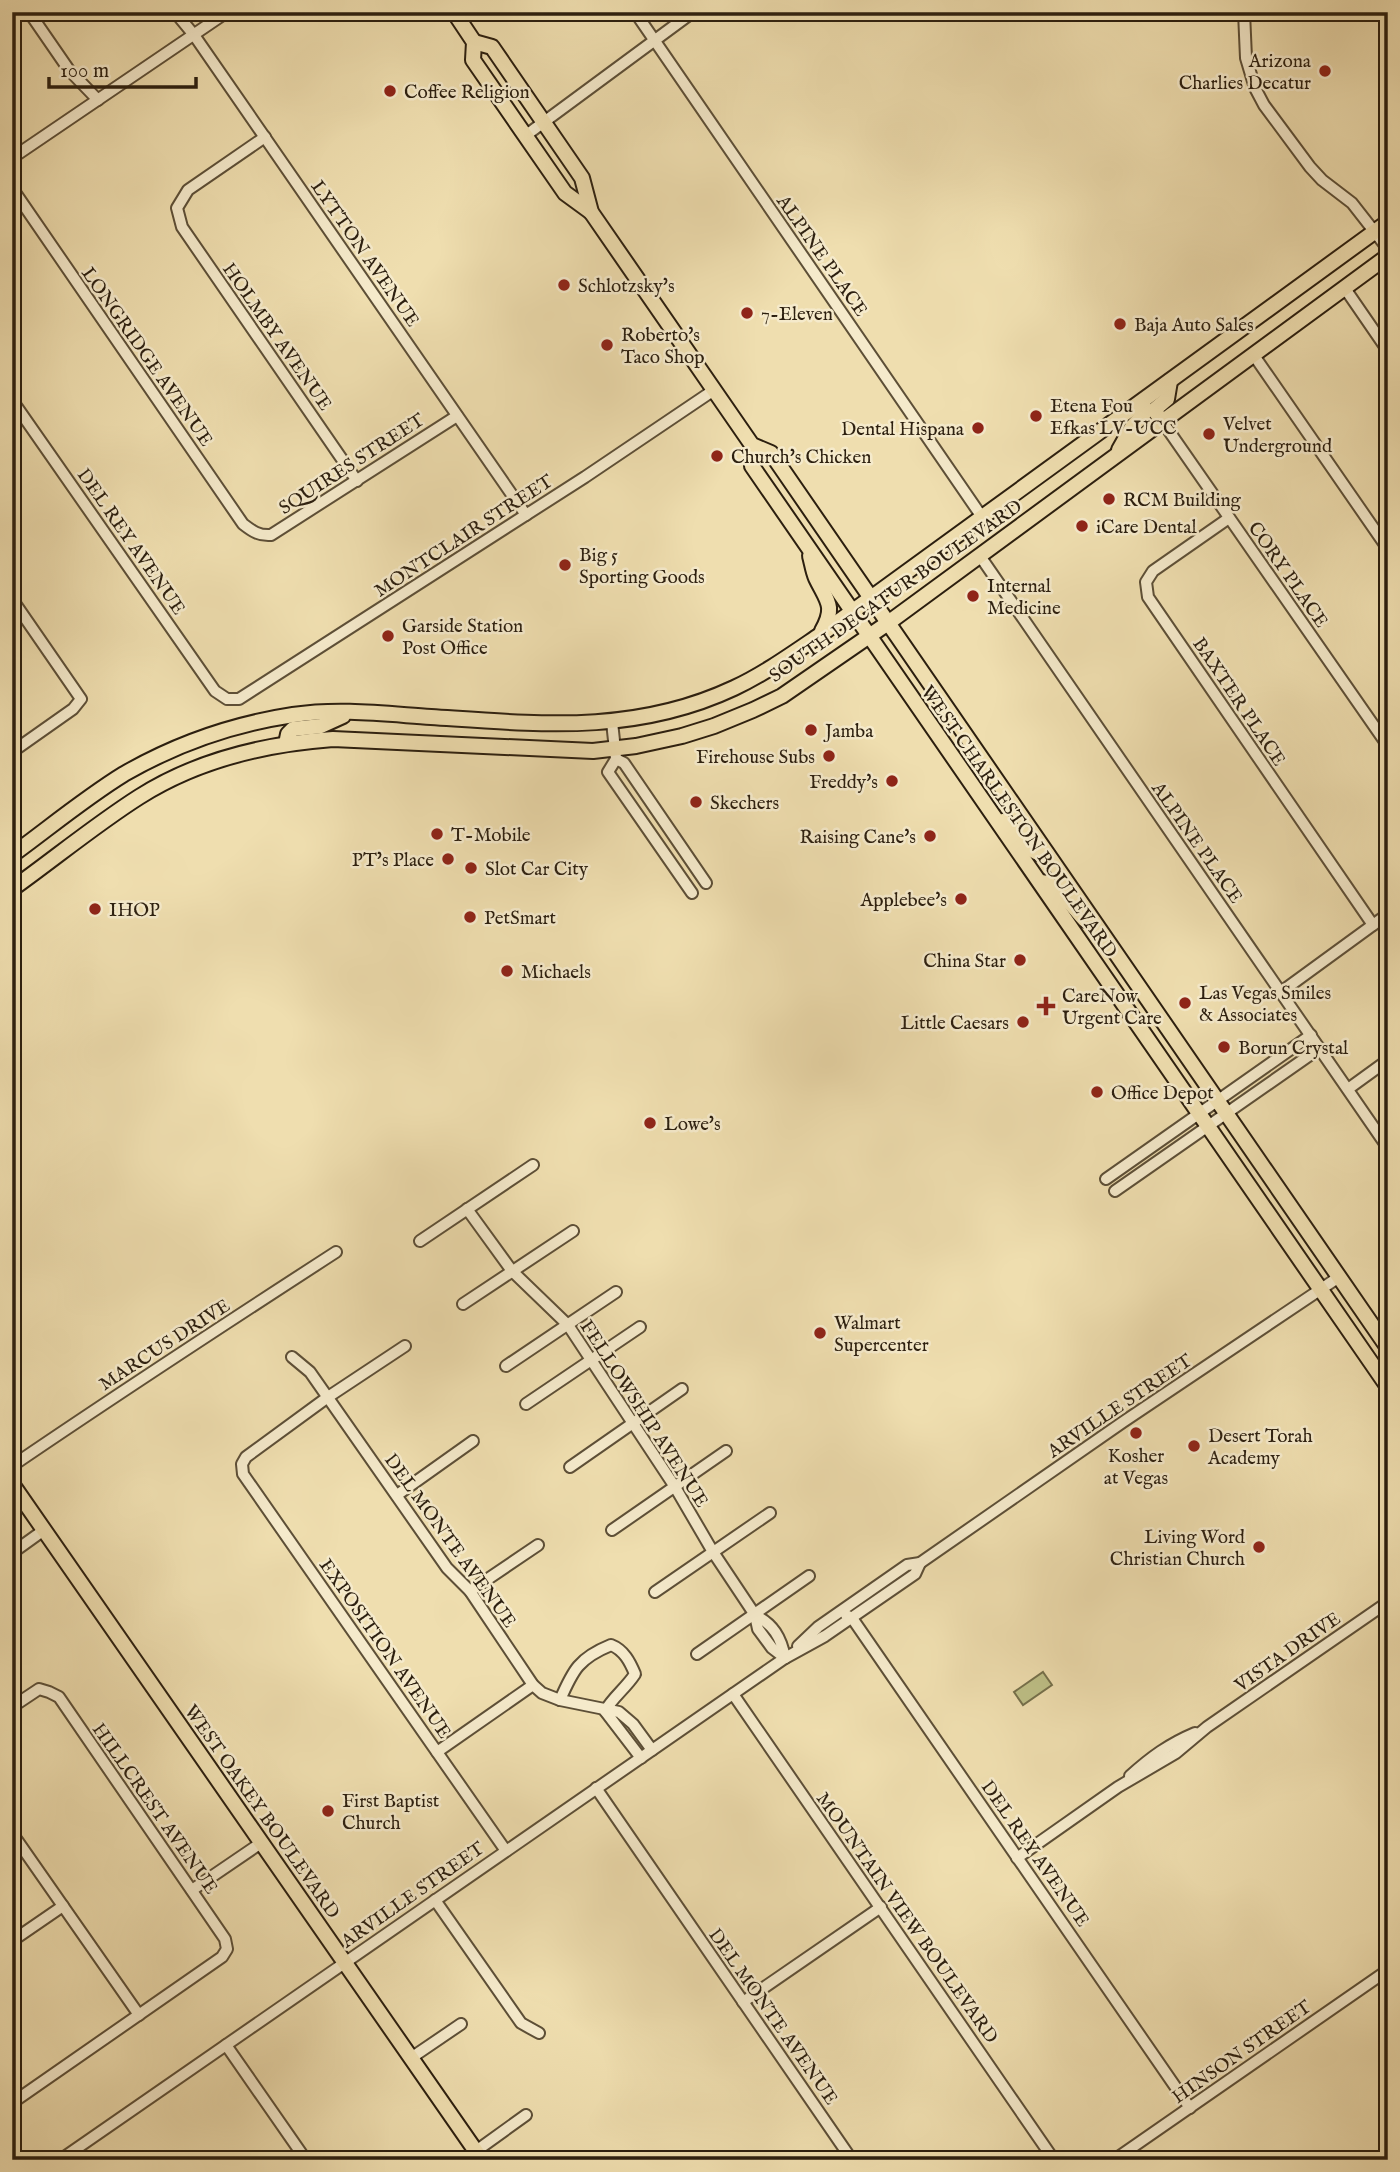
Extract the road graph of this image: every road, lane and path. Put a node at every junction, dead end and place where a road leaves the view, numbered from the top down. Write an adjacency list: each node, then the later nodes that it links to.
1 (29, 12): 11 (street)
2 (175, 12): 8 (street, LYTTON AVENUE)
3 (227, 12): 8 (street)
4 (454, 12): 10 (main road, WEST CHARLESTON BOULEVARD)
5 (635, 12): 9 (street, ALPINE PLACE)
6 (693, 12): 9 (street)
7 (1244, 12): 19 (street)
8 (194, 35): 11 (street); 14 (street, LYTTON AVENUE)
9 (655, 41): 12 (street); 35 (street, ALPINE PLACE)
10 (474, 42): 12 (main road, WEST CHARLESTON BOULEVARD); 13 (main road, WEST CHARLESTON BOULEVARD)
11 (98, 100): 15 (street)
12 (543, 122): 13 (street); 17 (main road, WEST CHARLESTON BOULEVARD)
13 (526, 136): 17 (main road, WEST CHARLESTON BOULEVARD)
14 (265, 138): 29 (street, LYTTON AVENUE); 33 (street, HOLMBY AVENUE)
15 (12, 158)
16 (12, 188): 37 (street, LONGRIDGE AVENUE)
17 (591, 212): 26 (main road, WEST CHARLESTON BOULEVARD)
18 (1388, 222): 19 (main road, SOUTH DECATUR BOULEVARD)
19 (1375, 232): 20 (street); 25 (main road, SOUTH DECATUR BOULEVARD)
20 (1388, 249)
21 (1388, 256): 22 (main road, SOUTH DECATUR BOULEVARD)
22 (1344, 288): 23 (street); 24 (main road, SOUTH DECATUR BOULEVARD)
23 (1388, 351)
24 (1253, 354): 30 (main road, SOUTH DECATUR BOULEVARD); 39 (street)
25 (1170, 381): 28 (main road, SOUTH DECATUR BOULEVARD); 30 (main road)
26 (714, 390): 31 (main road, WEST CHARLESTON BOULEVARD); 34 (street, MONTCLAIR STREET)
27 (12, 400): 47 (street, DEL REY AVENUE)
28 (1143, 401): 32 (main road); 35 (main road, SOUTH DECATUR BOULEVARD)
29 (457, 416): 33 (street, SQUIRES STREET); 34 (street, LYTTON AVENUE)
30 (1163, 421): 32 (main road, SOUTH DECATUR BOULEVARD); 36 (street, CORY PLACE)
31 (752, 445): 38 (main road, WEST CHARLESTON BOULEVARD); 41 (main road, WEST CHARLESTON BOULEVARD)
32 (1117, 454): 40 (main road, SOUTH DECATUR BOULEVARD)
33 (357, 481): 37 (street, SQUIRES STREET)
34 (526, 515): 47 (street, MONTCLAIR STREET)
35 (982, 517): 41 (main road, SOUTH DECATUR BOULEVARD)
36 (1229, 518): 51 (street, CORY PLACE); 62 (street, BAXTER PLACE)
37 (262, 536)
38 (808, 548): 43 (main road, WEST CHARLESTON BOULEVARD); 45 (main road)
39 (1388, 549)
40 (980, 556): 44 (main road, SOUTH DECATUR BOULEVARD); 64 (street, ALPINE PLACE)
41 (871, 598): 43 (main road, SOUTH DECATUR BOULEVARD); 44 (main road, WEST CHARLESTON BOULEVARD)
42 (12, 599): 52 (street)
43 (852, 612): 45 (main road, SOUTH DECATUR BOULEVARD); 46 (main road, WEST CHARLESTON BOULEVARD)
44 (888, 623): 46 (main road, SOUTH DECATUR BOULEVARD); 55 (main road, WEST CHARLESTON BOULEVARD)
45 (820, 635): 49 (main road, SOUTH DECATUR BOULEVARD)
46 (869, 636): 53 (main road, SOUTH DECATUR BOULEVARD); 54 (main road, WEST CHARLESTON BOULEVARD)
47 (227, 699)
48 (351, 712): 49 (main road, SOUTH DECATUR BOULEVARD); 50 (main road); 56 (main road, SOUTH DECATUR BOULEVARD)
49 (612, 722): 53 (street)
50 (286, 744): 53 (main road, SOUTH DECATUR BOULEVARD); 59 (main road, SOUTH DECATUR BOULEVARD)
51 (1388, 746)
52 (12, 752)
53 (616, 754): 57 (street); 60 (street)
54 (988, 807): 55 (main road); 58 (main road, WEST CHARLESTON BOULEVARD)
55 (1047, 854): 63 (main road, WEST CHARLESTON BOULEVARD)
56 (12, 855)
57 (706, 883)
58 (1040, 883): 63 (main road); 69 (main road, WEST CHARLESTON BOULEVARD)
59 (12, 889)
60 (692, 893)
61 (1388, 914): 62 (street)
62 (1373, 925): 64 (street)
63 (1116, 953): 69 (main road, WEST CHARLESTON BOULEVARD)
64 (1280, 992): 65 (street, ALPINE PLACE)
65 (1311, 1035): 66 (street, ALPINE PLACE); 69 (street)
66 (1320, 1048): 68 (street, ALPINE PLACE); 70 (street)
67 (1388, 1060): 68 (street)
68 (1348, 1089): 71 (street, ALPINE PLACE)
69 (1208, 1108): 70 (main road, WEST CHARLESTON BOULEVARD); 70 (main road, WEST CHARLESTON BOULEVARD); 73 (street)
70 (1217, 1121): 74 (street); 80 (main road, WEST CHARLESTON BOULEVARD); 81 (main road, WEST CHARLESTON BOULEVARD)
71 (1388, 1148)
72 (533, 1166): 75 (street)
73 (1106, 1179)
74 (1115, 1191)
75 (467, 1209): 77 (street); 79 (street, FELLOWSHIP AVENUE)
76 (573, 1231): 79 (street)
77 (420, 1241)
78 (336, 1252): 98 (street, MARCUS DRIVE)
79 (512, 1271): 83 (street); 84 (street, FELLOWSHIP AVENUE)
80 (1339, 1277): 81 (street, ARVILLE STREET); 87 (main road, WEST CHARLESTON BOULEVARD)
81 (1320, 1290): 91 (main road, WEST CHARLESTON BOULEVARD); 109 (street, ARVILLE STREET)
82 (616, 1292): 84 (street)
83 (463, 1304)
84 (568, 1325): 89 (street, FELLOWSHIP AVENUE); 90 (street)
85 (640, 1327): 89 (street)
86 (405, 1346): 93 (street)
87 (1388, 1348)
88 (292, 1357): 93 (street, DEL MONTE AVENUE)
89 (592, 1360): 94 (street); 95 (street, FELLOWSHIP AVENUE)
90 (506, 1366)
91 (1388, 1387)
92 (682, 1389): 95 (street)
93 (328, 1397): 102 (street, DEL MONTE AVENUE); 127 (street, EXPOSITION AVENUE)
94 (526, 1404)
95 (634, 1423): 99 (street); 101 (street, FELLOWSHIP AVENUE)
96 (472, 1441): 102 (street)
97 (726, 1451): 101 (street)
98 (12, 1466)
99 (570, 1466)
100 (12, 1484): 104 (main road, WEST OAKEY BOULEVARD)
101 (675, 1487): 105 (street); 107 (street, FELLOWSHIP AVENUE)
102 (397, 1495): 113 (street, DEL MONTE AVENUE)
103 (770, 1513): 107 (street)
104 (44, 1530): 108 (street); 131 (main road, WEST OAKEY BOULEVARD)
105 (612, 1530)
106 (538, 1545): 113 (street)
107 (713, 1552): 114 (street); 117 (street, FELLOWSHIP AVENUE)
108 (12, 1553)
109 (920, 1563): 111 (street, ARVILLE STREET); 112 (street, ARVILLE STREET)
110 (809, 1576): 117 (street)
111 (883, 1582): 112 (street); 116 (street, ARVILLE STREET)
112 (898, 1586): 118 (street, ARVILLE STREET)
113 (470, 1591): 121 (street, DEL MONTE AVENUE)
114 (654, 1592)
115 (1388, 1602): 133 (street, VISTA DRIVE)
116 (837, 1614): 118 (street); 120 (street, ARVILLE STREET)
117 (754, 1615): 119 (street); 120 (street, FELLOWSHIP AVENUE)
118 (852, 1618): 120 (street, ARVILLE STREET); 133 (street, DEL REY AVENUE)
119 (696, 1654)
120 (785, 1658): 122 (street, ARVILLE STREET)
121 (533, 1685): 123 (street, DEL MONTE AVENUE); 127 (street)
122 (733, 1694): 126 (street, ARVILLE STREET); 137 (street, MOUNTAIN VIEW BOULEVARD)
123 (560, 1700): 125 (street, DEL MONTE AVENUE); 125 (street)
124 (12, 1707): 134 (street, HILLCREST AVENUE)
125 (604, 1711): 126 (street, DEL MONTE AVENUE); 128 (street)
126 (652, 1750): 128 (street, ARVILLE STREET)
127 (437, 1752): 132 (street, EXPOSITION AVENUE)
128 (640, 1758): 129 (street, ARVILLE STREET)
129 (596, 1788): 132 (street, ARVILLE STREET); 141 (street, DEL MONTE AVENUE)
130 (12, 1833): 136 (street)
131 (261, 1843): 134 (street); 139 (main road, WEST OAKEY BOULEVARD)
132 (506, 1851): 135 (street, ARVILLE STREET)
133 (1017, 1858): 148 (street, DEL REY AVENUE)
134 (192, 1890): 142 (street, HILLCREST AVENUE)
135 (435, 1900): 139 (street, ARVILLE STREET); 144 (street)
136 (63, 1906): 138 (street); 142 (street)
137 (881, 1907): 141 (street); 156 (street, MOUNTAIN VIEW BOULEVARD)
138 (12, 1941)
139 (344, 1962): 145 (street, ARVILLE STREET); 146 (main road, WEST OAKEY BOULEVARD)
140 (1388, 1970): 148 (street, HINSON STREET)
141 (743, 2002): 155 (street, DEL MONTE AVENUE)
142 (139, 2015): 147 (street)
143 (461, 2024): 146 (street)
144 (539, 2033)
145 (226, 2045): 153 (street, ARVILLE STREET); 154 (street)
146 (411, 2058): 151 (main road, WEST OAKEY BOULEVARD)
147 (12, 2103)
148 (1190, 2108): 157 (street, HINSON STREET)
149 (526, 2115): 151 (street)
150 (12, 2155): 152 (street)
151 (479, 2155)
152 (15, 2160)
153 (60, 2160)
154 (306, 2160)
155 (852, 2160)
156 (1054, 2160)
157 (1114, 2160)

